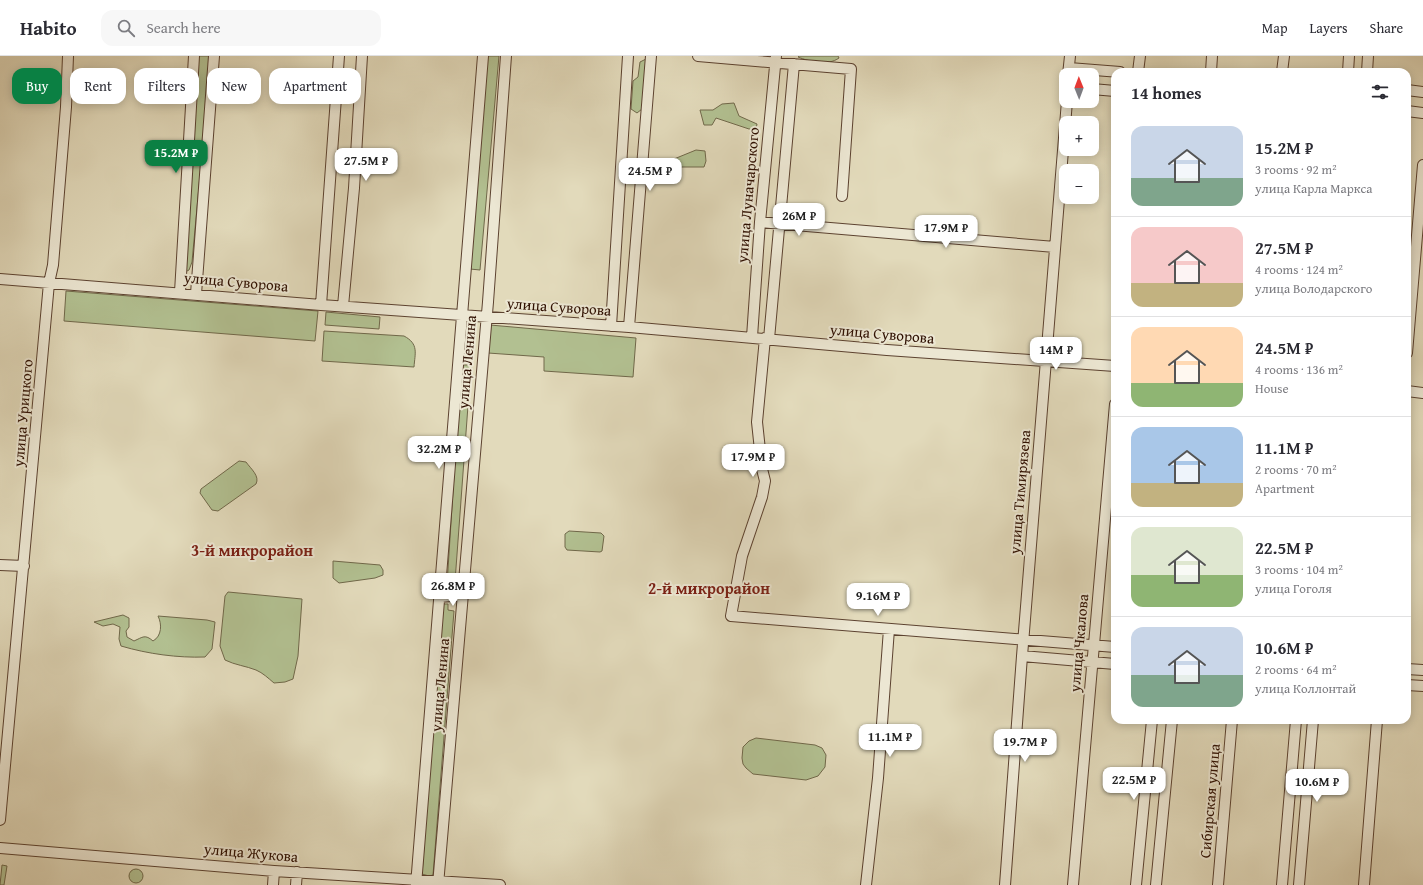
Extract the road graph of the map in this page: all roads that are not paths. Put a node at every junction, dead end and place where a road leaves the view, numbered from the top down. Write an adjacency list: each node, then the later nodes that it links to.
1 (68, 56): 40 (street, улица Урицкого)
2 (194, 56): 41 (street)
3 (214, 56): 42 (street)
4 (339, 56): 43 (street)
5 (362, 56): 44 (street)
6 (483, 56): 46 (street, улица Ленина)
7 (506, 56): 47 (street, улица Ленина)
8 (628, 56): 48 (street)
9 (651, 56): 49 (street)
10 (698, 56): 17 (street)
11 (1070, 56): 19 (street)
12 (1140, 56): 20 (street)
13 (1212, 56): 21 (street)
14 (1284, 56): 22 (street)
15 (1349, 56): 23 (street)
16 (1368, 56): 24 (street)
17 (776, 59): 18 (street); 36 (street, улица Луначарского)
18 (794, 64): 35 (street); 37 (street)
19 (1069, 68)
20 (1138, 68)
21 (1211, 68)
22 (1282, 68)
23 (1348, 68)
24 (1367, 68)
25 (1099, 72): 26 (street)
26 (1111, 72)
27 (1099, 90): 29 (street)
28 (1411, 90): 30 (street)
29 (1111, 91)
30 (1423, 92)
31 (1066, 108): 38 (street, улица Тимирязева)
32 (1411, 112): 33 (street)
33 (1423, 113)
34 (1423, 165): 45 (street)
35 (842, 196)
36 (760, 222): 37 (street); 50 (street, улица Луначарского)
37 (779, 224): 38 (street); 51 (street)
38 (1055, 247): 52 (street, улица Тимирязева)
39 (0, 279): 40 (street, улица Суворова)
40 (49, 283): 41 (street, улица Суворова); 58 (street, улица Урицкого)
41 (180, 292): 42 (street, улица Суворова)
42 (196, 294): 43 (street, улица Суворова)
43 (321, 305): 44 (street, улица Суворова)
44 (343, 306): 46 (street, улица Суворова)
45 (1411, 306)
46 (462, 315): 47 (street, улица Суворова); 60 (street, улица Ленина)
47 (486, 316): 48 (street, улица Суворова); 59 (street, улица Ленина)
48 (611, 326): 49 (street, улица Суворова)
49 (629, 327): 50 (street, улица Суворова)
50 (752, 337): 51 (street, улица Суворова)
51 (767, 338): 52 (street, улица Суворова); 61 (street)
52 (1046, 361): 53 (street, улица Суворова); 62 (street, улица Тимирязева)
53 (1111, 366)
54 (1411, 392): 55 (street)
55 (1423, 393)
56 (1111, 450): 63 (street, улица Чкалова)
57 (0, 565): 58 (street)
58 (24, 566): 78 (street, улица Урицкого)
59 (463, 595): 60 (street); 83 (street, улица Ленина)
60 (439, 597): 82 (street, улица Ленина)
61 (889, 629): 62 (street); 87 (street)
62 (1023, 640): 63 (street); 65 (street, улица Тимирязева)
63 (1094, 646): 64 (street); 66 (street, улица Чкалова)
64 (1111, 647)
65 (1022, 656): 66 (street); 88 (street, улица Тимирязева)
66 (1092, 662): 67 (street); 89 (street, улица Чкалова)
67 (1111, 664)
68 (1411, 669): 69 (street)
69 (1423, 670)
70 (1411, 685): 71 (street)
71 (1423, 686)
72 (1152, 724): 90 (street)
73 (1172, 724): 91 (street)
74 (1232, 724): 92 (street, Сибирская улица)
75 (1296, 724): 93 (street)
76 (1313, 724): 94 (street)
77 (1377, 724): 95 (street)
78 (0, 820)
79 (0, 848): 80 (street, улица Жукова)
80 (274, 871): 81 (street, улица Жукова); 84 (street)
81 (297, 872): 82 (street, улица Жукова); 85 (street)
82 (417, 882): 83 (street, улица Жукова)
83 (438, 883): 86 (street, улица Жукова)
84 (273, 885)
85 (296, 885)
86 (500, 885)
87 (866, 885)
88 (1005, 885)
89 (1073, 885)
90 (1136, 885)
91 (1156, 885)
92 (1218, 885)
93 (1282, 885)
94 (1299, 885)
95 (1364, 885)

